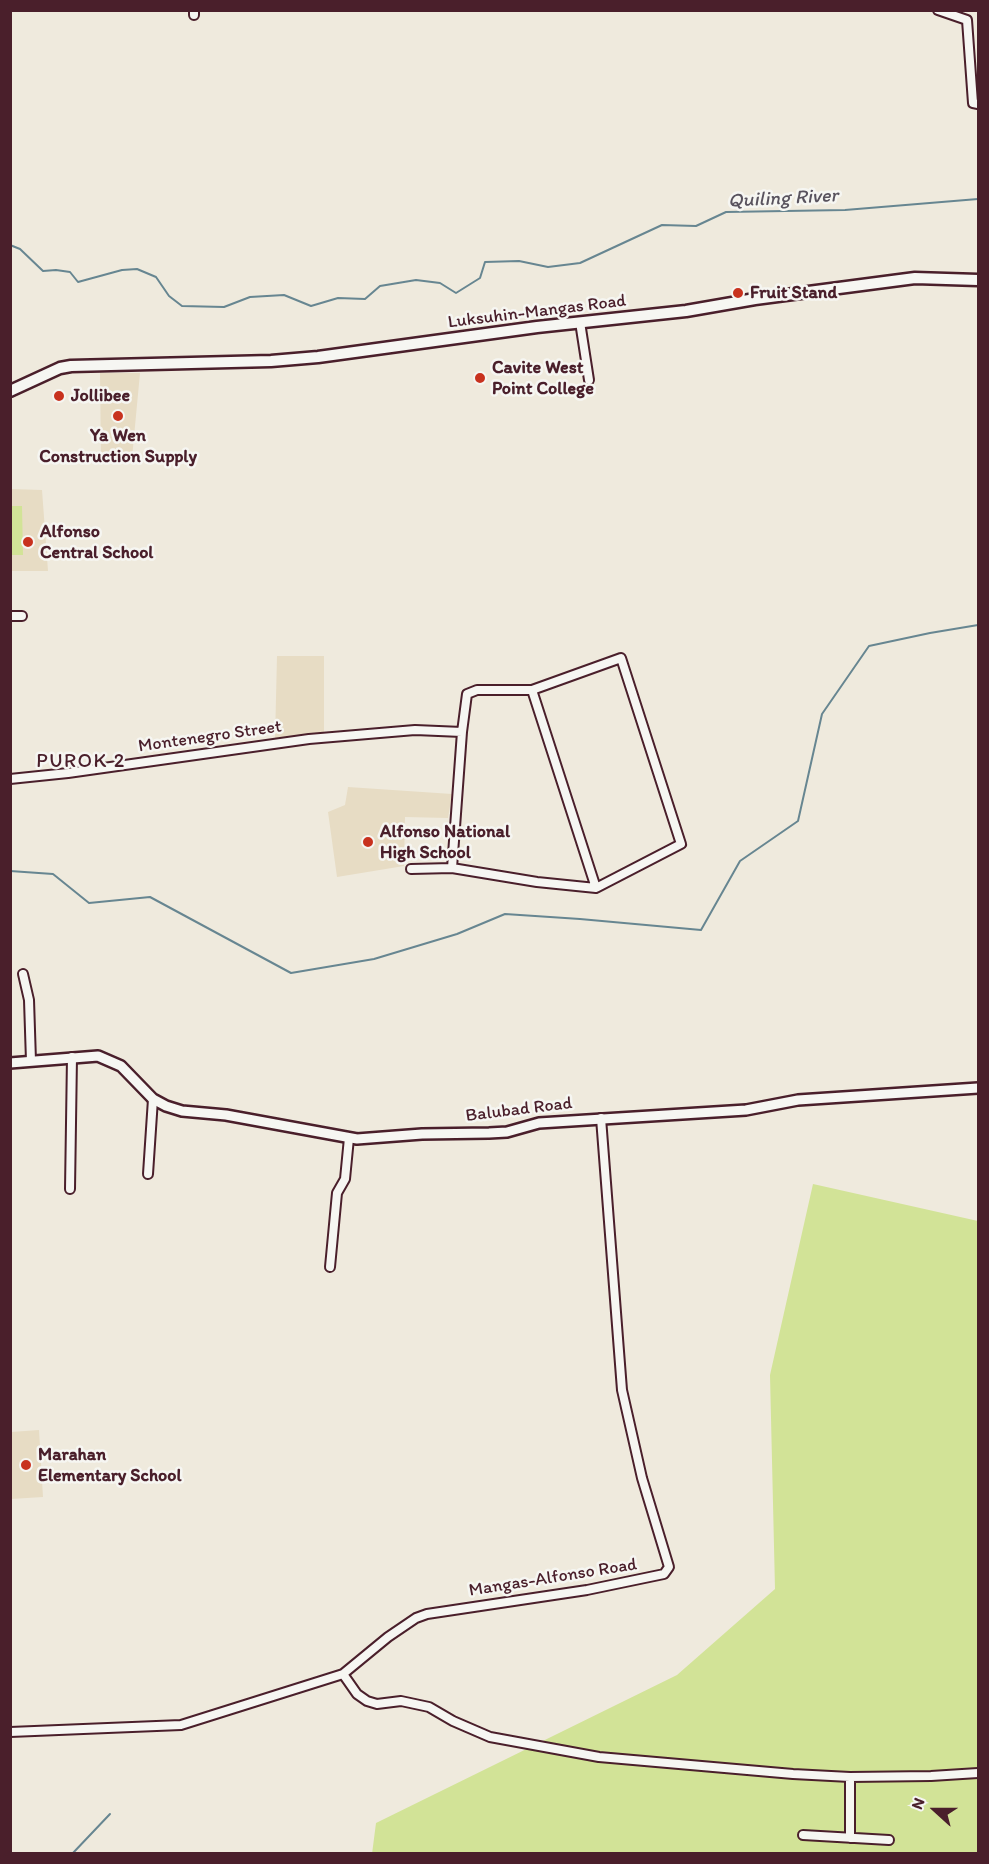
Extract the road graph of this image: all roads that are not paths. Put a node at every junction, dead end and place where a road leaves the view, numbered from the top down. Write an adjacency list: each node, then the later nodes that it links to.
1 (938, 10): 2 (street)
2 (978, 104)
3 (978, 280): 4 (main road, Luksuhin-Mangas Road)
4 (580, 322): 5 (street); 6 (main road, Luksuhin-Mangas Road)
5 (590, 380)
6 (10, 391)
7 (10, 616): 8 (street)
8 (22, 616)
9 (532, 690): 10 (street); 14 (street); 14 (street)
10 (462, 732): 11 (street, Montenegro Street); 12 (street)
11 (10, 779)
12 (452, 868): 13 (street); 14 (street)
13 (411, 869)
14 (597, 888)
15 (23, 974): 17 (street)
16 (72, 1057): 17 (street, Balubad Road); 20 (street, Balubad Road); 24 (street)
17 (31, 1061): 18 (street, Balubad Road)
18 (10, 1063)
19 (978, 1088): 21 (street, Balubad Road)
20 (153, 1099): 22 (street, Balubad Road); 23 (street)
21 (601, 1118): 22 (street, Balubad Road); 26 (street, Mangas-Alfonso Road)
22 (349, 1138): 25 (street)
23 (148, 1173)
24 (70, 1189)
25 (330, 1267)
26 (343, 1674): 27 (street, Mangas-Alfonso Road); 29 (street)
27 (10, 1732)
28 (978, 1773): 29 (street)
29 (850, 1777): 31 (street)
30 (803, 1835): 31 (street)
31 (850, 1838): 32 (street)
32 (889, 1840)

